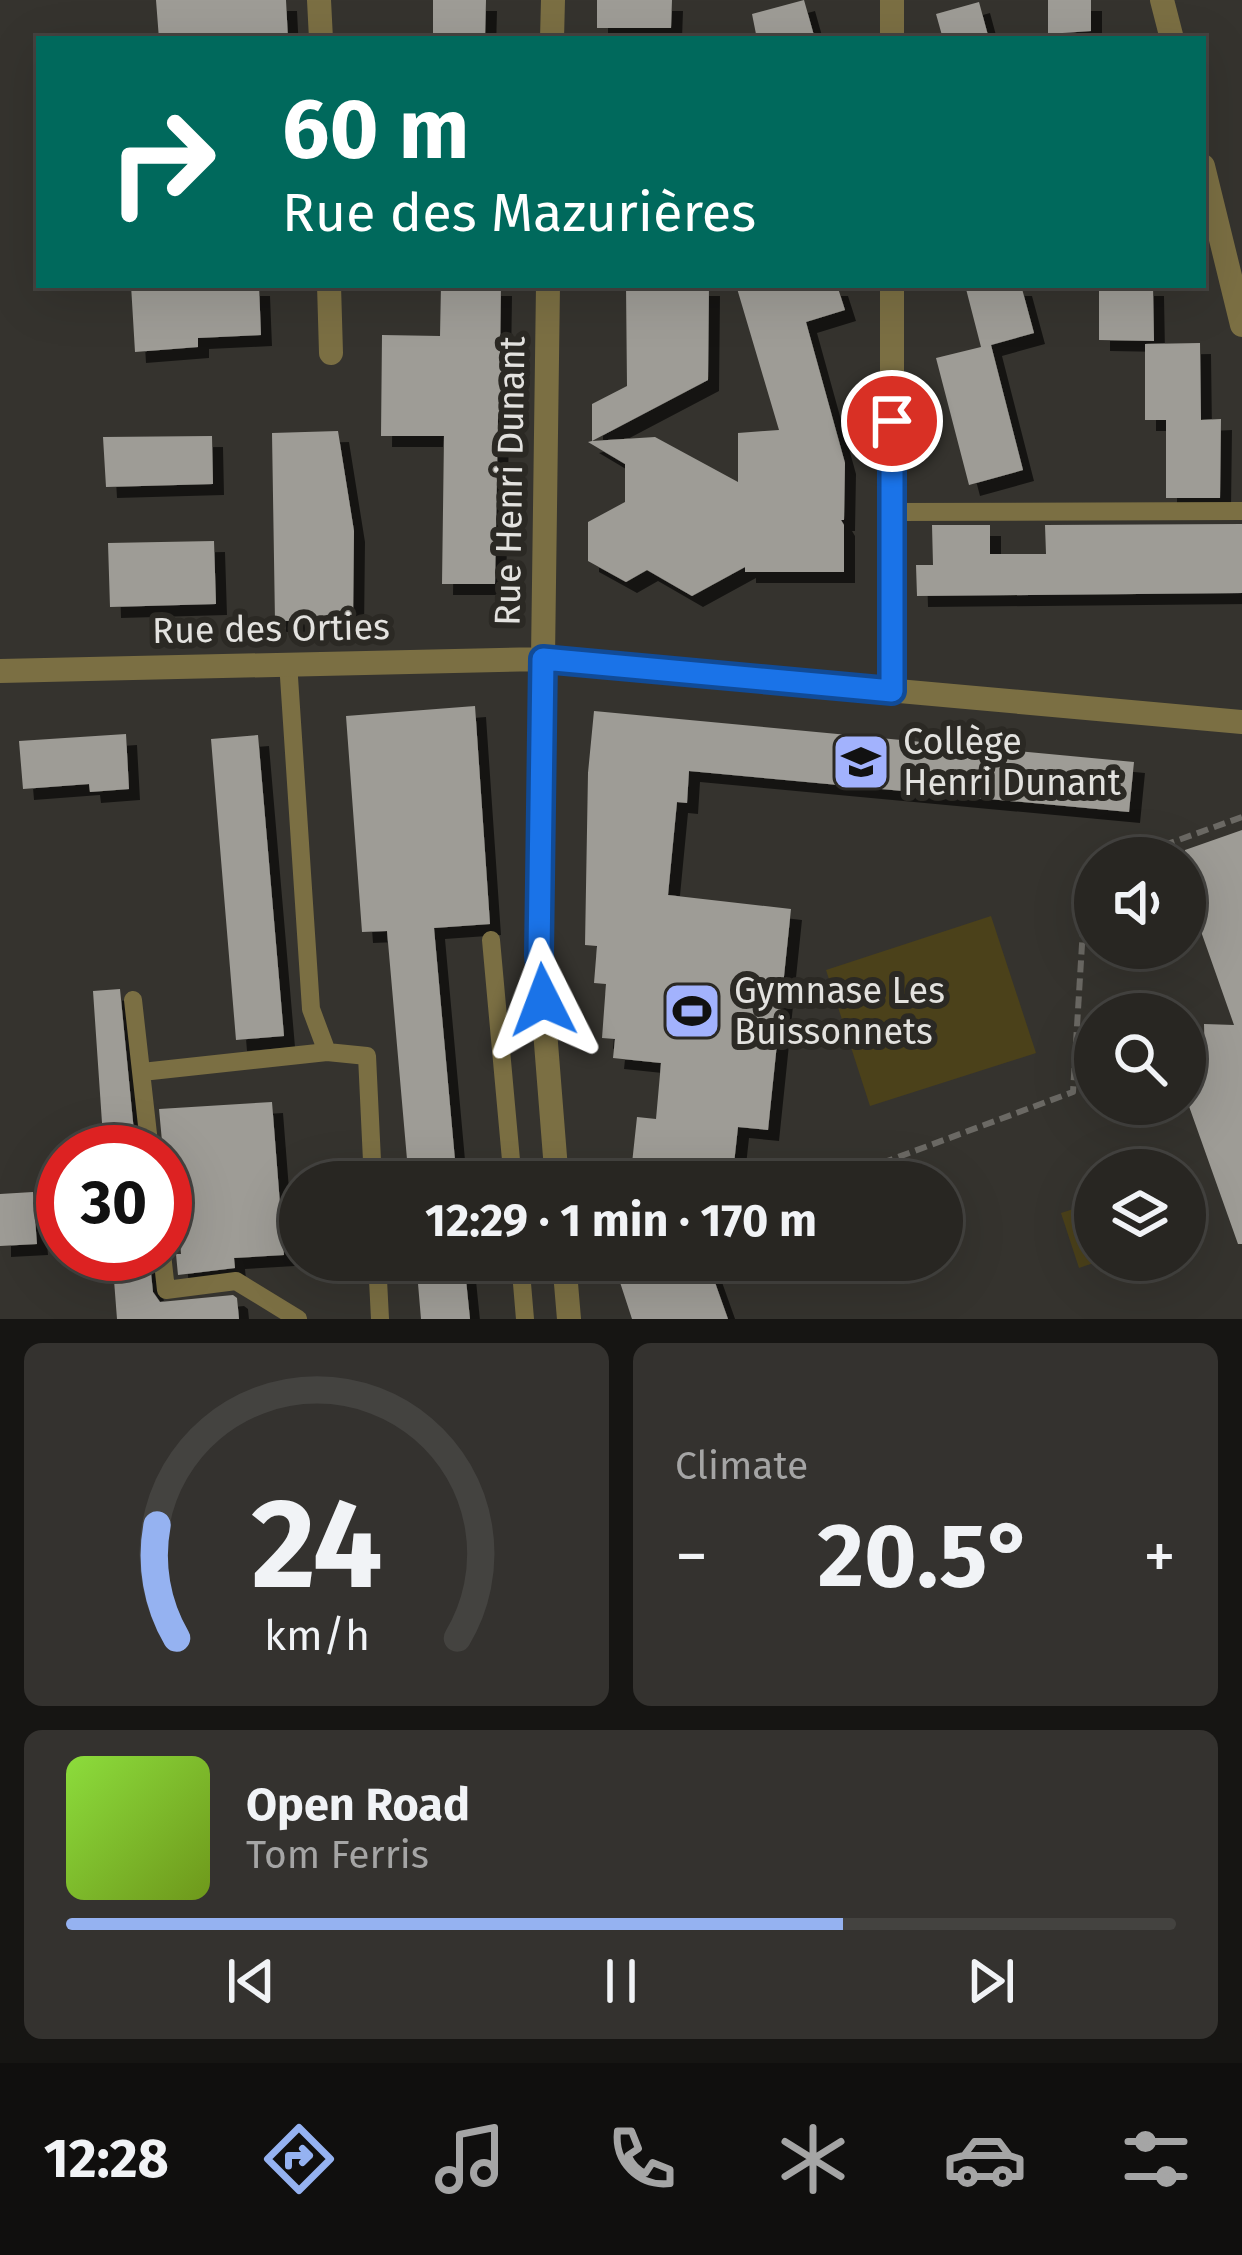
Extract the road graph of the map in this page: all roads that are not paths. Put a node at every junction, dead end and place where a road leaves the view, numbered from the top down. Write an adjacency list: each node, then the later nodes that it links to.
1 (320, 0): 5 (street)
2 (553, 0): 6 (street)
3 (892, 0): 7 (street)
4 (1162, 0): 8 (street)
5 (321, 36)
6 (552, 36)
7 (892, 36)
8 (1171, 36)
9 (1206, 178): 13 (street)
10 (329, 288): 14 (street)
11 (548, 288): 17 (street, Rue Henri Dunant)
12 (892, 288): 15 (street)
13 (1242, 326)
14 (331, 353)
15 (892, 512): 16 (lane); 20 (street)
16 (1242, 512)
17 (543, 659): 18 (street, Rue des Orties); 20 (street, Rue des Orties); 29 (street, Rue Henri Dunant)
18 (289, 662): 19 (street, Rue des Orties); 24 (lane)
19 (0, 670)
20 (892, 691): 21 (street, Rue des Orties)
21 (1242, 722)
22 (491, 940): 28 (lane)
23 (133, 1000): 25 (lane)
24 (327, 1052): 25 (lane); 27 (lane)
25 (142, 1072): 26 (lane)
26 (147, 1125)
27 (372, 1161)
28 (511, 1161)
29 (555, 1161)
30 (165, 1281): 34 (lane)
31 (378, 1281): 36 (lane)
32 (522, 1281): 37 (lane)
33 (565, 1281): 38 (street)
34 (269, 1310): 35 (lane)
35 (298, 1319)
36 (380, 1319)
37 (525, 1319)
38 (568, 1319)

